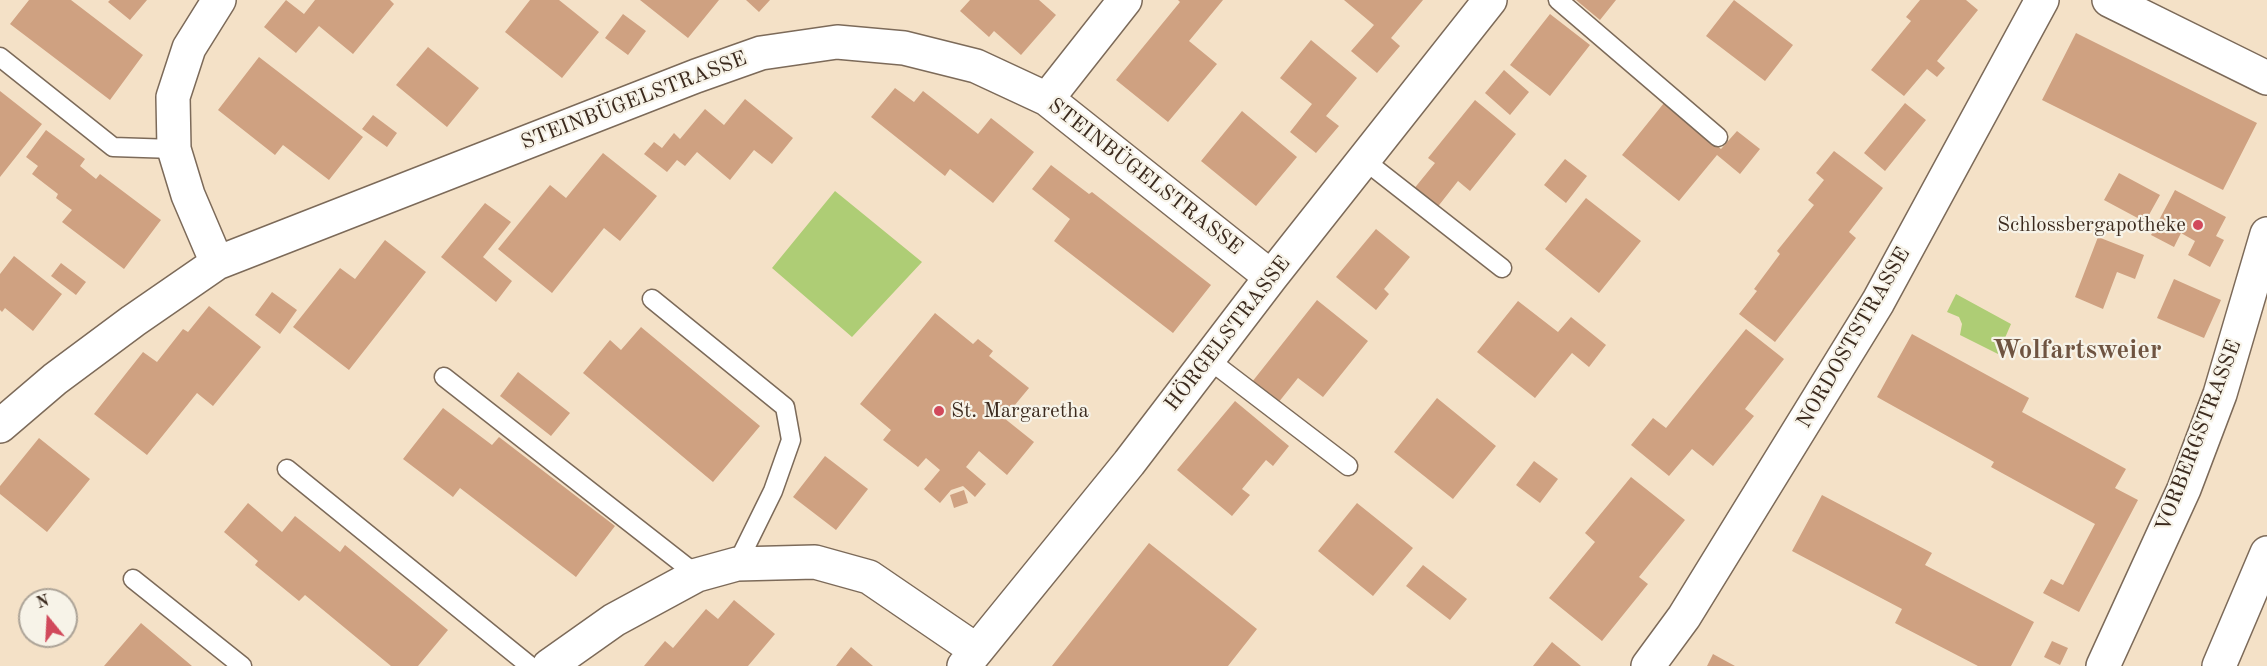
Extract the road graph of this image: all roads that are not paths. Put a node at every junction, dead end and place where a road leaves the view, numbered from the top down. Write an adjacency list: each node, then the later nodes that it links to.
1 (219, 0): 11 (street)
2 (1125, 0): 9 (street)
3 (1490, 0): 12 (street, HÖRGELSTRASSE)
4 (1558, 0): 10 (lane)
5 (2042, 0): 31 (street, NORDOSTSTRASSE)
6 (2109, 0): 8 (street)
7 (0, 57): 11 (lane)
8 (2267, 78)
9 (1047, 99): 14 (street, STEINBÜGELSTRASSE); 16 (street, STEINBÜGELSTRASSE)
10 (1718, 137)
11 (174, 149): 14 (street)
12 (1364, 160): 15 (lane); 16 (street, HÖRGELSTRASSE)
13 (2267, 234): 32 (street, VORBERGSTRASSE)
14 (217, 263): 20 (street, STEINBÜGELSTRASSE)
15 (1503, 268)
16 (1271, 277): 18 (street, HÖRGELSTRASSE)
17 (652, 299): 24 (lane)
18 (1208, 359): 21 (lane); 27 (street, HÖRGELSTRASSE)
19 (444, 377): 25 (lane)
20 (0, 426)
21 (1348, 466)
22 (287, 469): 29 (lane)
23 (2267, 553): 33 (street)
24 (737, 564): 25 (street); 27 (street)
25 (697, 575): 30 (street)
26 (133, 579): 28 (lane)
27 (970, 658)
28 (242, 666)
29 (530, 666)
30 (549, 666)
31 (1648, 666)
32 (2103, 666)
33 (2219, 666)

